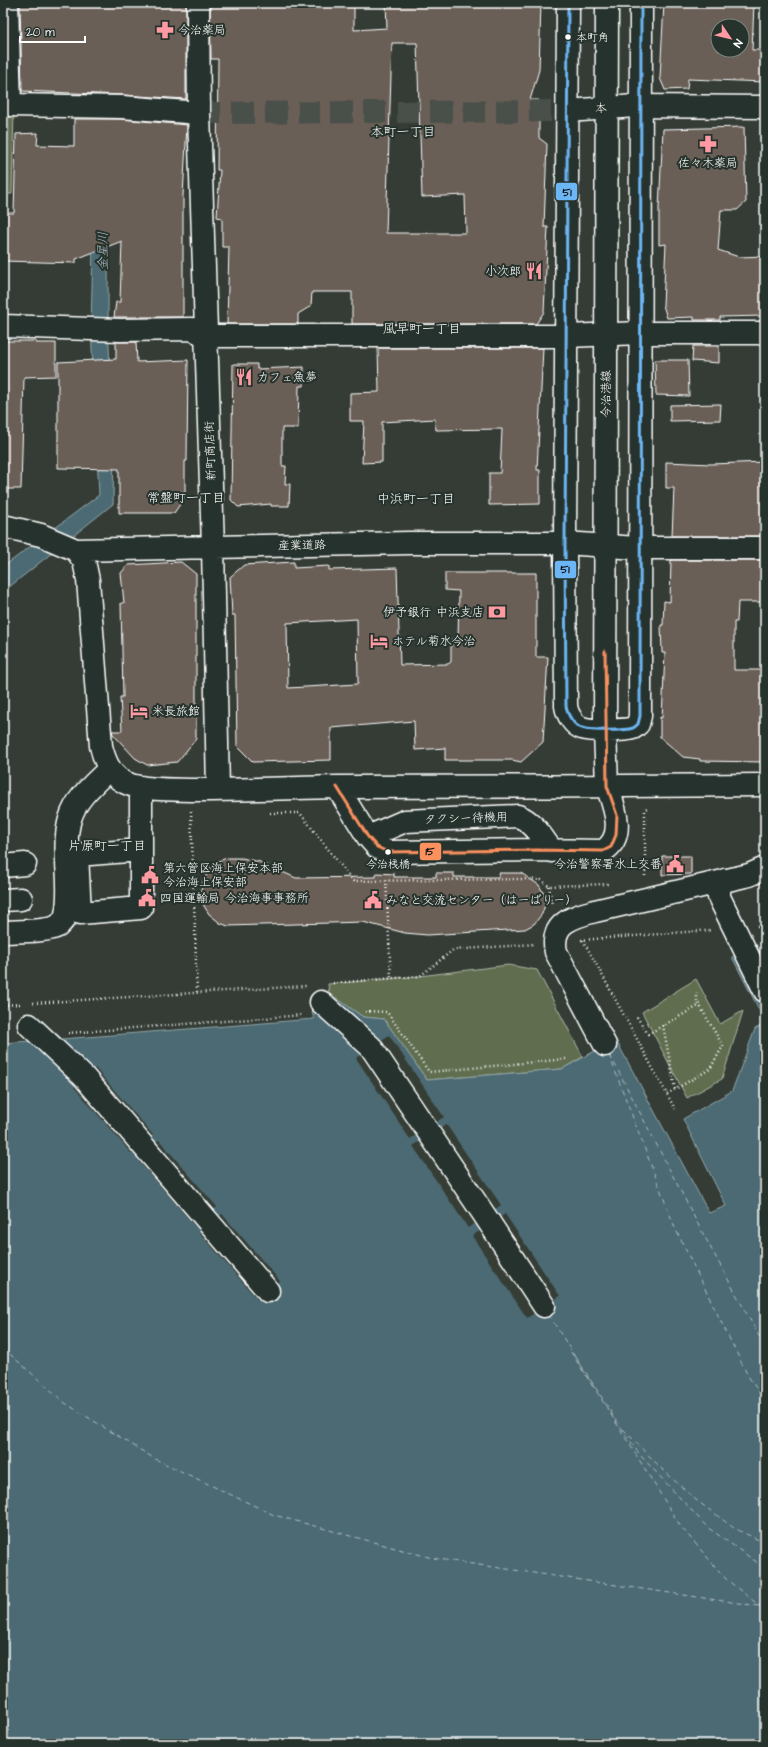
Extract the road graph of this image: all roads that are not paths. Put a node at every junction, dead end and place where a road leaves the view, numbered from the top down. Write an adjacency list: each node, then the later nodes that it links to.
1 (7, 3): 6 (street)
2 (198, 3): 11 (street, 新町商店街)
3 (568, 3): 10 (street)
4 (607, 3): 9 (street, 今治港線)
5 (640, 3): 7 (street)
6 (5, 44): 11 (street)
7 (638, 106): 8 (street, 本); 9 (street, 本); 13 (street)
8 (765, 107)
9 (607, 108): 10 (street, 本); 15 (street, 今治港線)
10 (568, 111): 17 (street)
11 (199, 113): 16 (street, 新町商店街)
12 (3, 326): 16 (street)
13 (640, 332): 14 (street); 15 (street); 22 (street)
14 (765, 333)
15 (606, 334): 17 (street); 20 (street, 今治港線)
16 (206, 336): 17 (street); 21 (street, 新町商店街)
17 (567, 336): 19 (street)
18 (3, 526): 24 (street, 産業道路)
19 (565, 543): 20 (street, 産業道路); 21 (street, 産業道路); 25 (street)
20 (605, 546): 22 (street, 産業道路); 25 (street, 今治港線)
21 (213, 547): 24 (street, 産業道路); 31 (street, 新町商店街)
22 (640, 548): 23 (street, 産業道路); 25 (street)
23 (765, 548)
24 (76, 550): 26 (street)
25 (605, 730): 28 (street, 今治港線)
26 (110, 769): 29 (street); 39 (street)
27 (765, 785): 28 (street)
28 (606, 786): 30 (street); 34 (street, 今治港線)
29 (141, 787): 31 (street); 33 (street)
30 (337, 787): 31 (street); 32 (street)
31 (218, 790)
32 (368, 837): 34 (street); 34 (street, タクシー待機用)
33 (141, 850)
34 (552, 851)
35 (25, 864): 36 (street)
36 (3, 866)
37 (765, 868): 38 (street)
38 (725, 880): 40 (street); 43 (street)
39 (3, 932)
40 (765, 991)
41 (318, 996): 45 (street)
42 (32, 1016): 44 (street)
43 (605, 1045)
44 (268, 1291)
45 (544, 1306)

